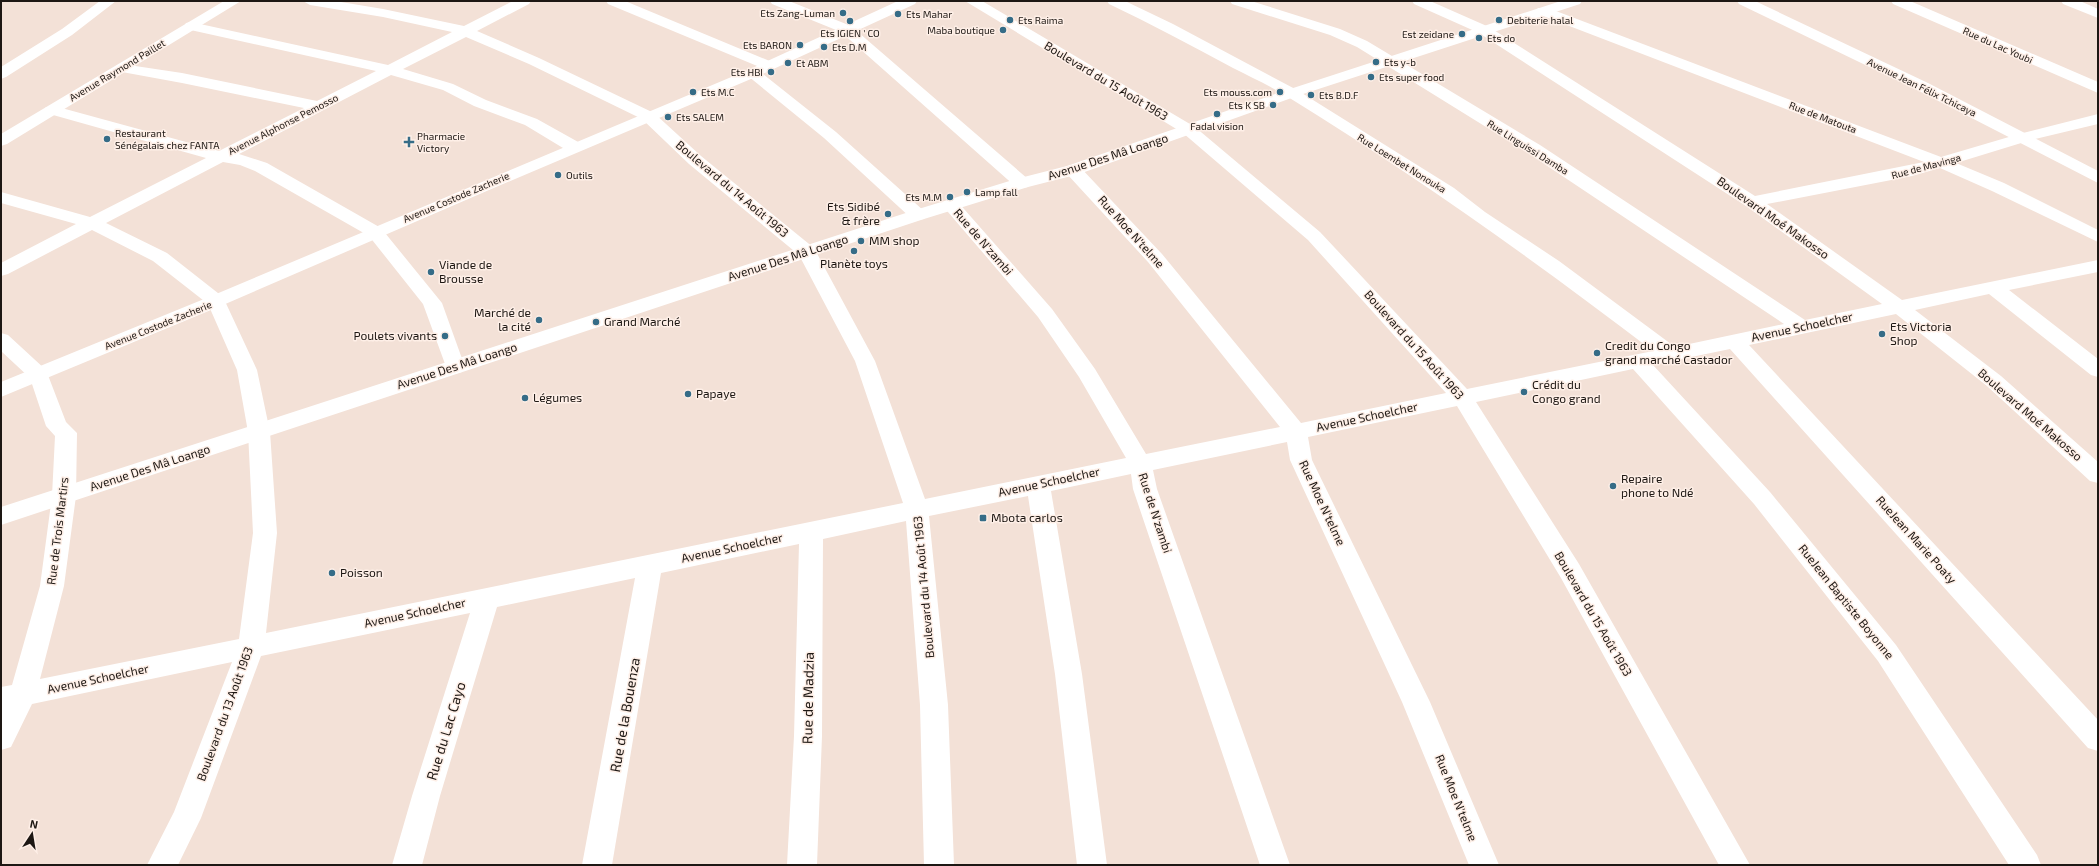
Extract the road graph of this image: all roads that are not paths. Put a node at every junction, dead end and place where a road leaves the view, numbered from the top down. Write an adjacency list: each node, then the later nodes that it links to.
1 (109, 1): 25 (street)
2 (234, 1): 17 (street, Avenue Raymond Paillet)
3 (310, 1): 20 (street, Boulevard du 14 Août 1963)
4 (524, 1): 20 (street, Avenue Alphonse Pemosso)
5 (613, 1): 23 (street)
6 (777, 1): 18 (street)
7 (910, 1): 18 (street, Avenue Costode Zacherie)
8 (972, 1): 32 (street, Boulevard du 15 Août 1963)
9 (1114, 1): 27 (street, Rue Loembet Nonouka)
10 (1237, 1): 21 (street, Rue Linguissi Damba)
11 (1419, 1): 19 (street, Boulevard Moé Makosso)
12 (1744, 1): 33 (street, Avenue Jean Félix Tchicaya)
13 (1898, 1): 26 (street, Rue du Lac Youbi)
14 (2068, 1): 16 (street)
15 (1559, 5): 19 (street, Avenue Des Mâ Loango); 37 (street, Rue de Matouta)
16 (2098, 14)
17 (191, 26): 22 (street, Avenue Raymond Paillet); 24 (street)
18 (846, 29): 23 (street, Avenue Costode Zacherie); 40 (street)
19 (1484, 30): 21 (street, Avenue Des Mâ Loango); 42 (street, Boulevard Moé Makosso)
20 (465, 31): 24 (street, Avenue Alphonse Pemosso); 30 (street, Boulevard du 14 Août 1963)
21 (1392, 62): 27 (street, Avenue Des Mâ Loango); 54 (street, Rue Linguissi Damba)
22 (122, 68): 28 (street); 29 (street, Avenue Raymond Paillet)
23 (760, 69): 30 (street, Avenue Costode Zacherie); 44 (street)
24 (390, 70): 28 (street, Avenue Alphonse Pemosso); 35 (street)
25 (1, 74)
26 (2098, 88)
27 (1292, 93): 32 (street, Avenue Des Mâ Loango); 57 (street, Rue Loembet Nonouka)
28 (318, 106): 36 (street, Avenue Alphonse Pemosso)
29 (52, 110): 34 (street, Avenue Raymond Paillet); 36 (street)
30 (648, 116): 35 (street, Avenue Costode Zacherie); 48 (street, Boulevard du 14 Août 1963)
31 (2098, 119): 33 (street, Rue de Mavinga)
32 (1189, 130): 38 (street, Avenue Des Mâ Loango); 63 (street, Boulevard du 15 Août 1963)
33 (2025, 137): 37 (street, Rue de Mavinga); 39 (street, Avenue Jean Félix Tchicaya)
34 (1, 141)
35 (574, 147): 46 (street, Avenue Costode Zacherie)
36 (220, 157): 45 (street, Avenue Alphonse Pemosso); 46 (street)
37 (1942, 163): 42 (street, Rue de Mavinga); 47 (street, Rue de Matouta)
38 (1073, 170): 40 (street, Avenue Des Mâ Loango); 64 (street, Rue Moe N'telme)
39 (2098, 178)
40 (1022, 183): 43 (street, Avenue Des Mâ Loango)
41 (1, 196): 45 (street, Boulevard du 13 Août 1963)
42 (1752, 202): 53 (street, Boulevard Moé Makosso)
43 (951, 205): 44 (street, Avenue Des Mâ Loango); 66 (street, Rue de N'zambi)
44 (918, 215): 48 (street, Avenue Des Mâ Loango)
45 (94, 224): 50 (street, Avenue Alphonse Pemosso); 52 (street, Boulevard du 13 Août 1963)
46 (375, 232): 52 (street, Avenue Costode Zacherie); 59 (street)
47 (2098, 237)
48 (807, 252): 59 (street, Avenue Des Mâ Loango); 70 (street, Boulevard du 14 Août 1963)
49 (2097, 267): 51 (street, Avenue Schoelcher)
50 (1, 270)
51 (1992, 287): 53 (street, Avenue Schoelcher); 60 (street)
52 (216, 301): 61 (street, Avenue Costode Zacherie); 65 (street, Boulevard du 13 Août 1963)
53 (1898, 307): 54 (street, Avenue Schoelcher); 67 (street, Boulevard Moé Makosso)
54 (1802, 326): 56 (street, Avenue Schoelcher)
55 (1, 340): 61 (street, Rue de Trois Martirs)
56 (1734, 341): 57 (street, Avenue Schoelcher); 78 (street, RueJean Marie Poaty)
57 (1671, 354): 58 (street, Avenue Schoelcher)
58 (1638, 361): 63 (street, Avenue Schoelcher); 88 (street, RueJean Baptiste Boyonne)
59 (455, 367): 65 (street, Avenue Des Mâ Loango)
60 (2098, 370)
61 (39, 374): 62 (street, Avenue Costode Zacherie); 69 (street, Rue de Trois Martirs)
62 (1, 390)
63 (1462, 397): 64 (street, Avenue Schoelcher); 87 (street, Boulevard du 15 Août 1963)
64 (1296, 431): 66 (street, Avenue Schoelcher); 86 (street, Rue Moe N'telme)
65 (259, 432): 69 (street, Avenue Des Mâ Loango); 75 (street, Boulevard du 13 Août 1963)
66 (1140, 463): 68 (street, Avenue Schoelcher); 85 (street, Rue de N'zambi)
67 (2098, 475)
68 (1038, 484): 70 (street, Avenue Schoelcher); 84 (street)
69 (64, 496): 71 (street, Avenue Des Mâ Loango); 76 (street, Rue de Trois Martirs)
70 (917, 509): 72 (street, Avenue Schoelcher); 83 (street, Boulevard du 14 Août 1963)
71 (1, 516)
72 (811, 532): 73 (street, Avenue Schoelcher); 82 (street, Rue de Madzia)
73 (650, 564): 74 (street, Avenue Schoelcher); 81 (street, Rue de la Bouenza)
74 (487, 598): 75 (street, Avenue Schoelcher); 80 (street, Rue du Lac Cayo)
75 (251, 647): 76 (street, Avenue Schoelcher); 79 (street, Boulevard du 13 Août 1963)
76 (12, 696): 77 (street, Rue de Trois Martirs)
77 (1, 738)
78 (2098, 739)
79 (162, 865)
80 (407, 865)
81 (598, 865)
82 (802, 865)
83 (939, 865)
84 (1092, 865)
85 (1275, 865)
86 (1484, 865)
87 (1735, 865)
88 (2026, 865)

